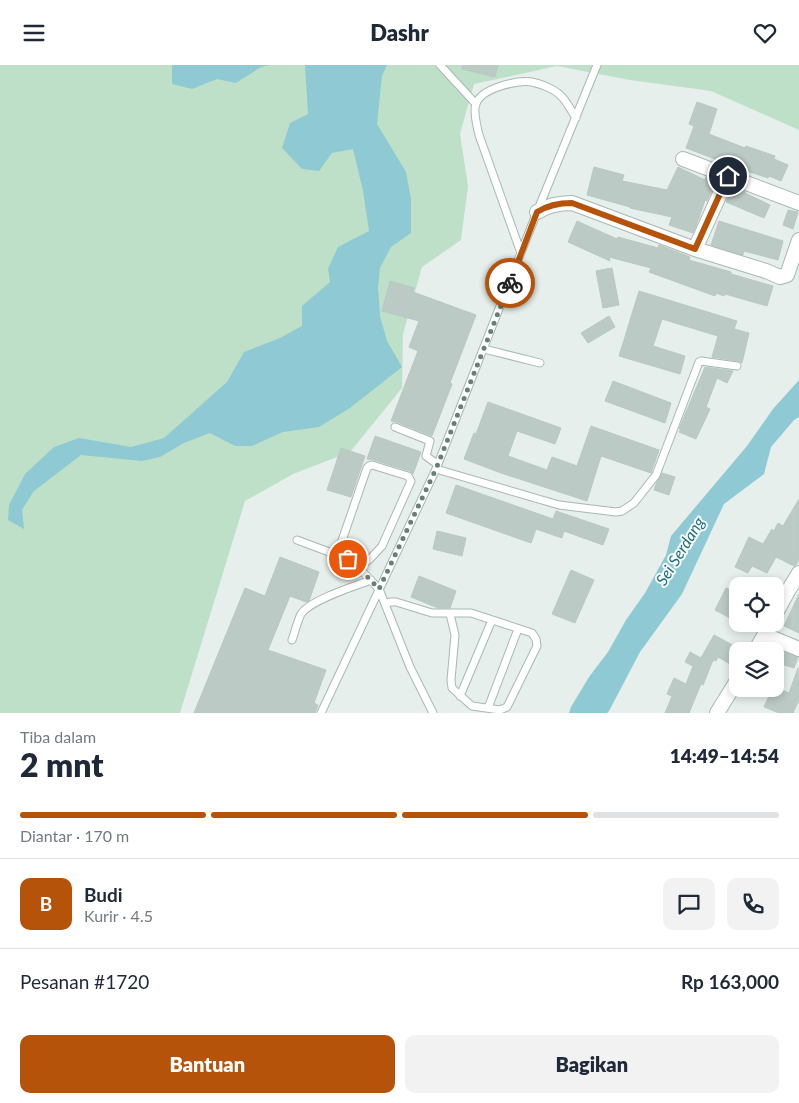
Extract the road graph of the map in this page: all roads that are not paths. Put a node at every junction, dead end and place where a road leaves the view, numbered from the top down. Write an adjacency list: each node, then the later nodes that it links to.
1 (440, 65): 3 (lane)
2 (597, 65): 4 (lane)
3 (476, 103): 4 (lane); 11 (lane)
4 (576, 118): 8 (lane)
5 (683, 159): 6 (street)
6 (728, 176): 7 (street); 10 (street)
7 (799, 203)
8 (537, 212): 10 (street); 11 (lane)
9 (799, 240): 10 (street)
10 (695, 249)
11 (521, 253): 12 (lane)
12 (484, 349): 13 (lane); 16 (lane)
13 (540, 363)
14 (737, 367): 16 (lane)
15 (395, 427): 16 (lane)
16 (437, 467): 22 (lane)
17 (297, 540): 18 (lane)
18 (337, 555): 19 (lane); 19 (lane)
19 (358, 567): 21 (lane)
20 (799, 573): 23 (street)
21 (371, 580): 22 (lane); 29 (lane)
22 (379, 589): 24 (lane); 34 (lane)
23 (784, 598)
24 (385, 605): 25 (lane); 35 (lane)
25 (450, 613): 26 (lane); 32 (lane)
26 (492, 620): 27 (lane); 32 (lane)
27 (518, 629): 33 (lane); 33 (lane)
28 (773, 632): 30 (street)
29 (292, 640)
30 (799, 649)
31 (729, 694): 36 (street)
32 (460, 696): 33 (lane)
33 (488, 708)
34 (321, 713)
35 (433, 713)
36 (717, 713)

